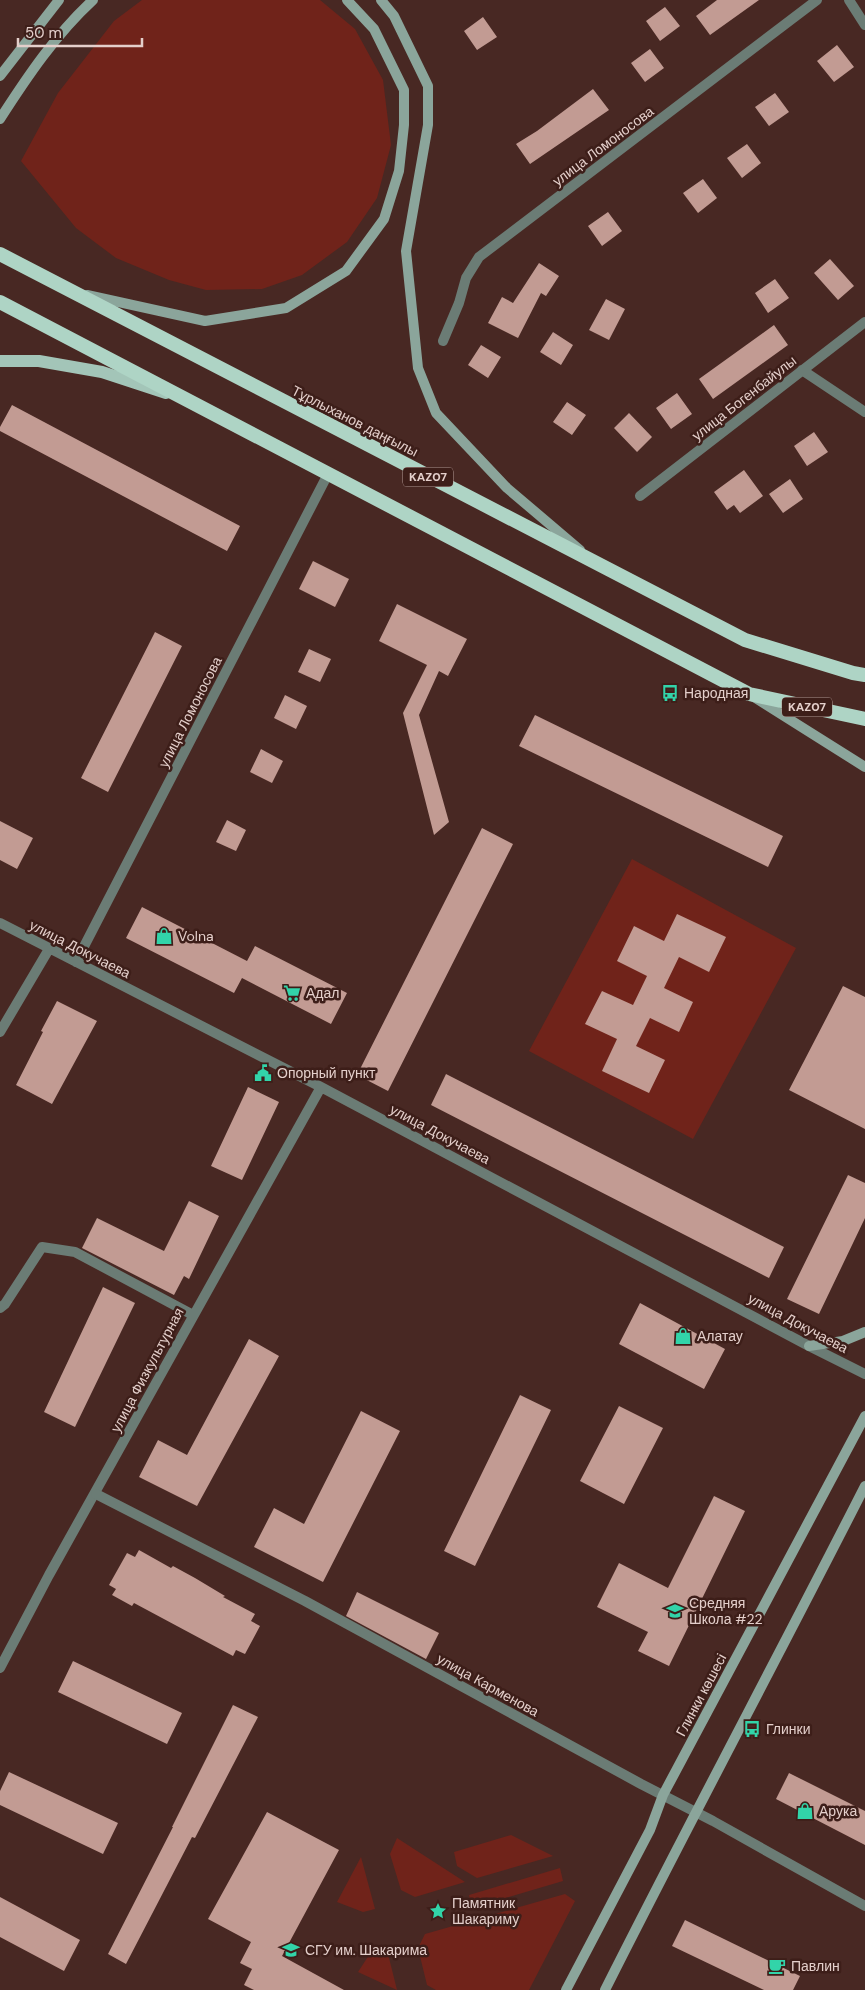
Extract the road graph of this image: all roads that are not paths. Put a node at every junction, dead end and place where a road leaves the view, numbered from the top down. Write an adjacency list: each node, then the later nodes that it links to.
1 (59, 0): 8 (main road)
2 (93, 0): 9 (main road)
3 (347, 0): 11 (main road)
4 (381, 0): 21 (main road)
5 (817, 0): 14 (street, улица Ломоносова)
6 (849, 0): 7 (street)
7 (865, 25)
8 (0, 76)
9 (0, 119)
10 (0, 254): 11 (highway, Тұрлыханов даңғылы / KAZ07)
11 (69, 291): 21 (highway, Тұрлыханов даңғылы / KAZ07)
12 (0, 302): 17 (highway, KAZ07)
13 (865, 322): 16 (street, улица Богенбайулы)
14 (443, 341)
15 (0, 360): 17 (main road)
16 (802, 370): 18 (street); 20 (street, улица Богенбайулы)
17 (195, 403): 19 (highway, KAZ07)
18 (865, 412)
19 (328, 474): 23 (highway, KAZ07); 28 (street, улица Ломоносова)
20 (640, 496)
21 (596, 564): 22 (highway, Тұрлыханов даңғылы / KAZ07)
22 (865, 674)
23 (749, 694): 24 (highway, KAZ07); 25 (main road)
24 (865, 719)
25 (865, 767)
26 (0, 923): 27 (street, улица Докучаева)
27 (49, 949): 28 (street, улица Докучаева); 29 (street)
28 (76, 962): 30 (street, улица Докучаева)
29 (0, 1032)
30 (320, 1087): 32 (street, улица Физкультурная); 34 (street, улица Докучаева)
31 (0, 1308): 32 (street)
32 (193, 1315): 38 (street, улица Физкультурная)
33 (865, 1332): 34 (main road)
34 (809, 1346): 35 (street, улица Докучаева)
35 (865, 1374)
36 (865, 1416): 40 (main road, Глинки көшесі)
37 (865, 1486): 41 (main road)
38 (96, 1494): 39 (street, улица Физкультурная); 40 (street, улица Карменова)
39 (0, 1668)
40 (662, 1795): 41 (street, улица Карменова); 43 (main road, Глинки көшесі)
41 (696, 1812): 42 (street, улица Карменова); 44 (main road)
42 (865, 1906)
43 (566, 1990)
44 (604, 1990)

